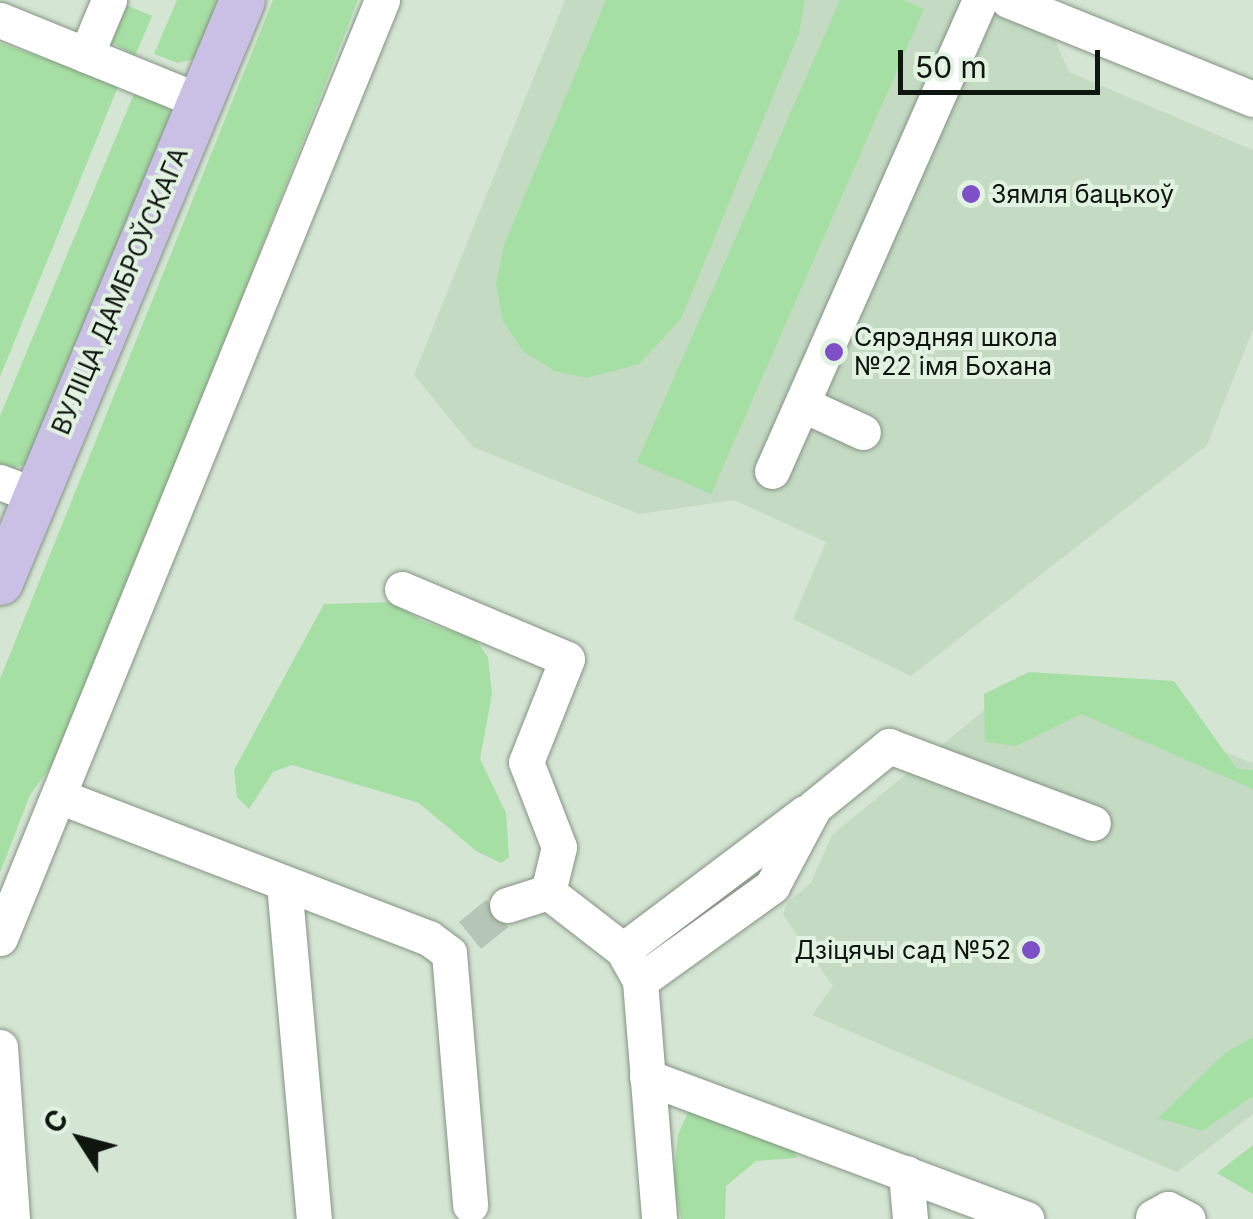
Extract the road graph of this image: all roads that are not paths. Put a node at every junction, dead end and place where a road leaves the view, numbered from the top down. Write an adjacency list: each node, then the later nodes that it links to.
1 (109, 0): 7 (street)
2 (242, 0): 9 (main road, ВУЛІЦА ДАМБРОЎСКАГА)
3 (382, 0): 16 (street)
4 (980, 0): 10 (street)
5 (1008, 0): 8 (street)
6 (0, 20): 7 (street)
7 (86, 55): 9 (street)
8 (1253, 99)
9 (200, 101): 13 (main road, ВУЛІЦА ДАМБРОЎСКАГА)
10 (802, 404): 11 (street); 12 (street)
11 (864, 432)
12 (772, 471)
13 (17, 488): 14 (main road, ВУЛІЦА ДАМБРОЎСКАГА)
14 (0, 582)
15 (402, 589): 19 (street)
16 (61, 797): 18 (street); 21 (street)
17 (1092, 823): 22 (street)
18 (284, 884): 26 (street); 28 (street)
19 (548, 892): 20 (street); 22 (street)
20 (507, 904)
21 (0, 938)
22 (632, 965): 24 (street)
23 (0, 1047): 27 (street)
24 (647, 1077): 25 (street); 29 (street)
25 (906, 1173): 30 (street); 31 (street)
26 (470, 1205)
27 (12, 1219)
28 (314, 1219)
29 (659, 1219)
30 (910, 1219)
31 (1026, 1219)

